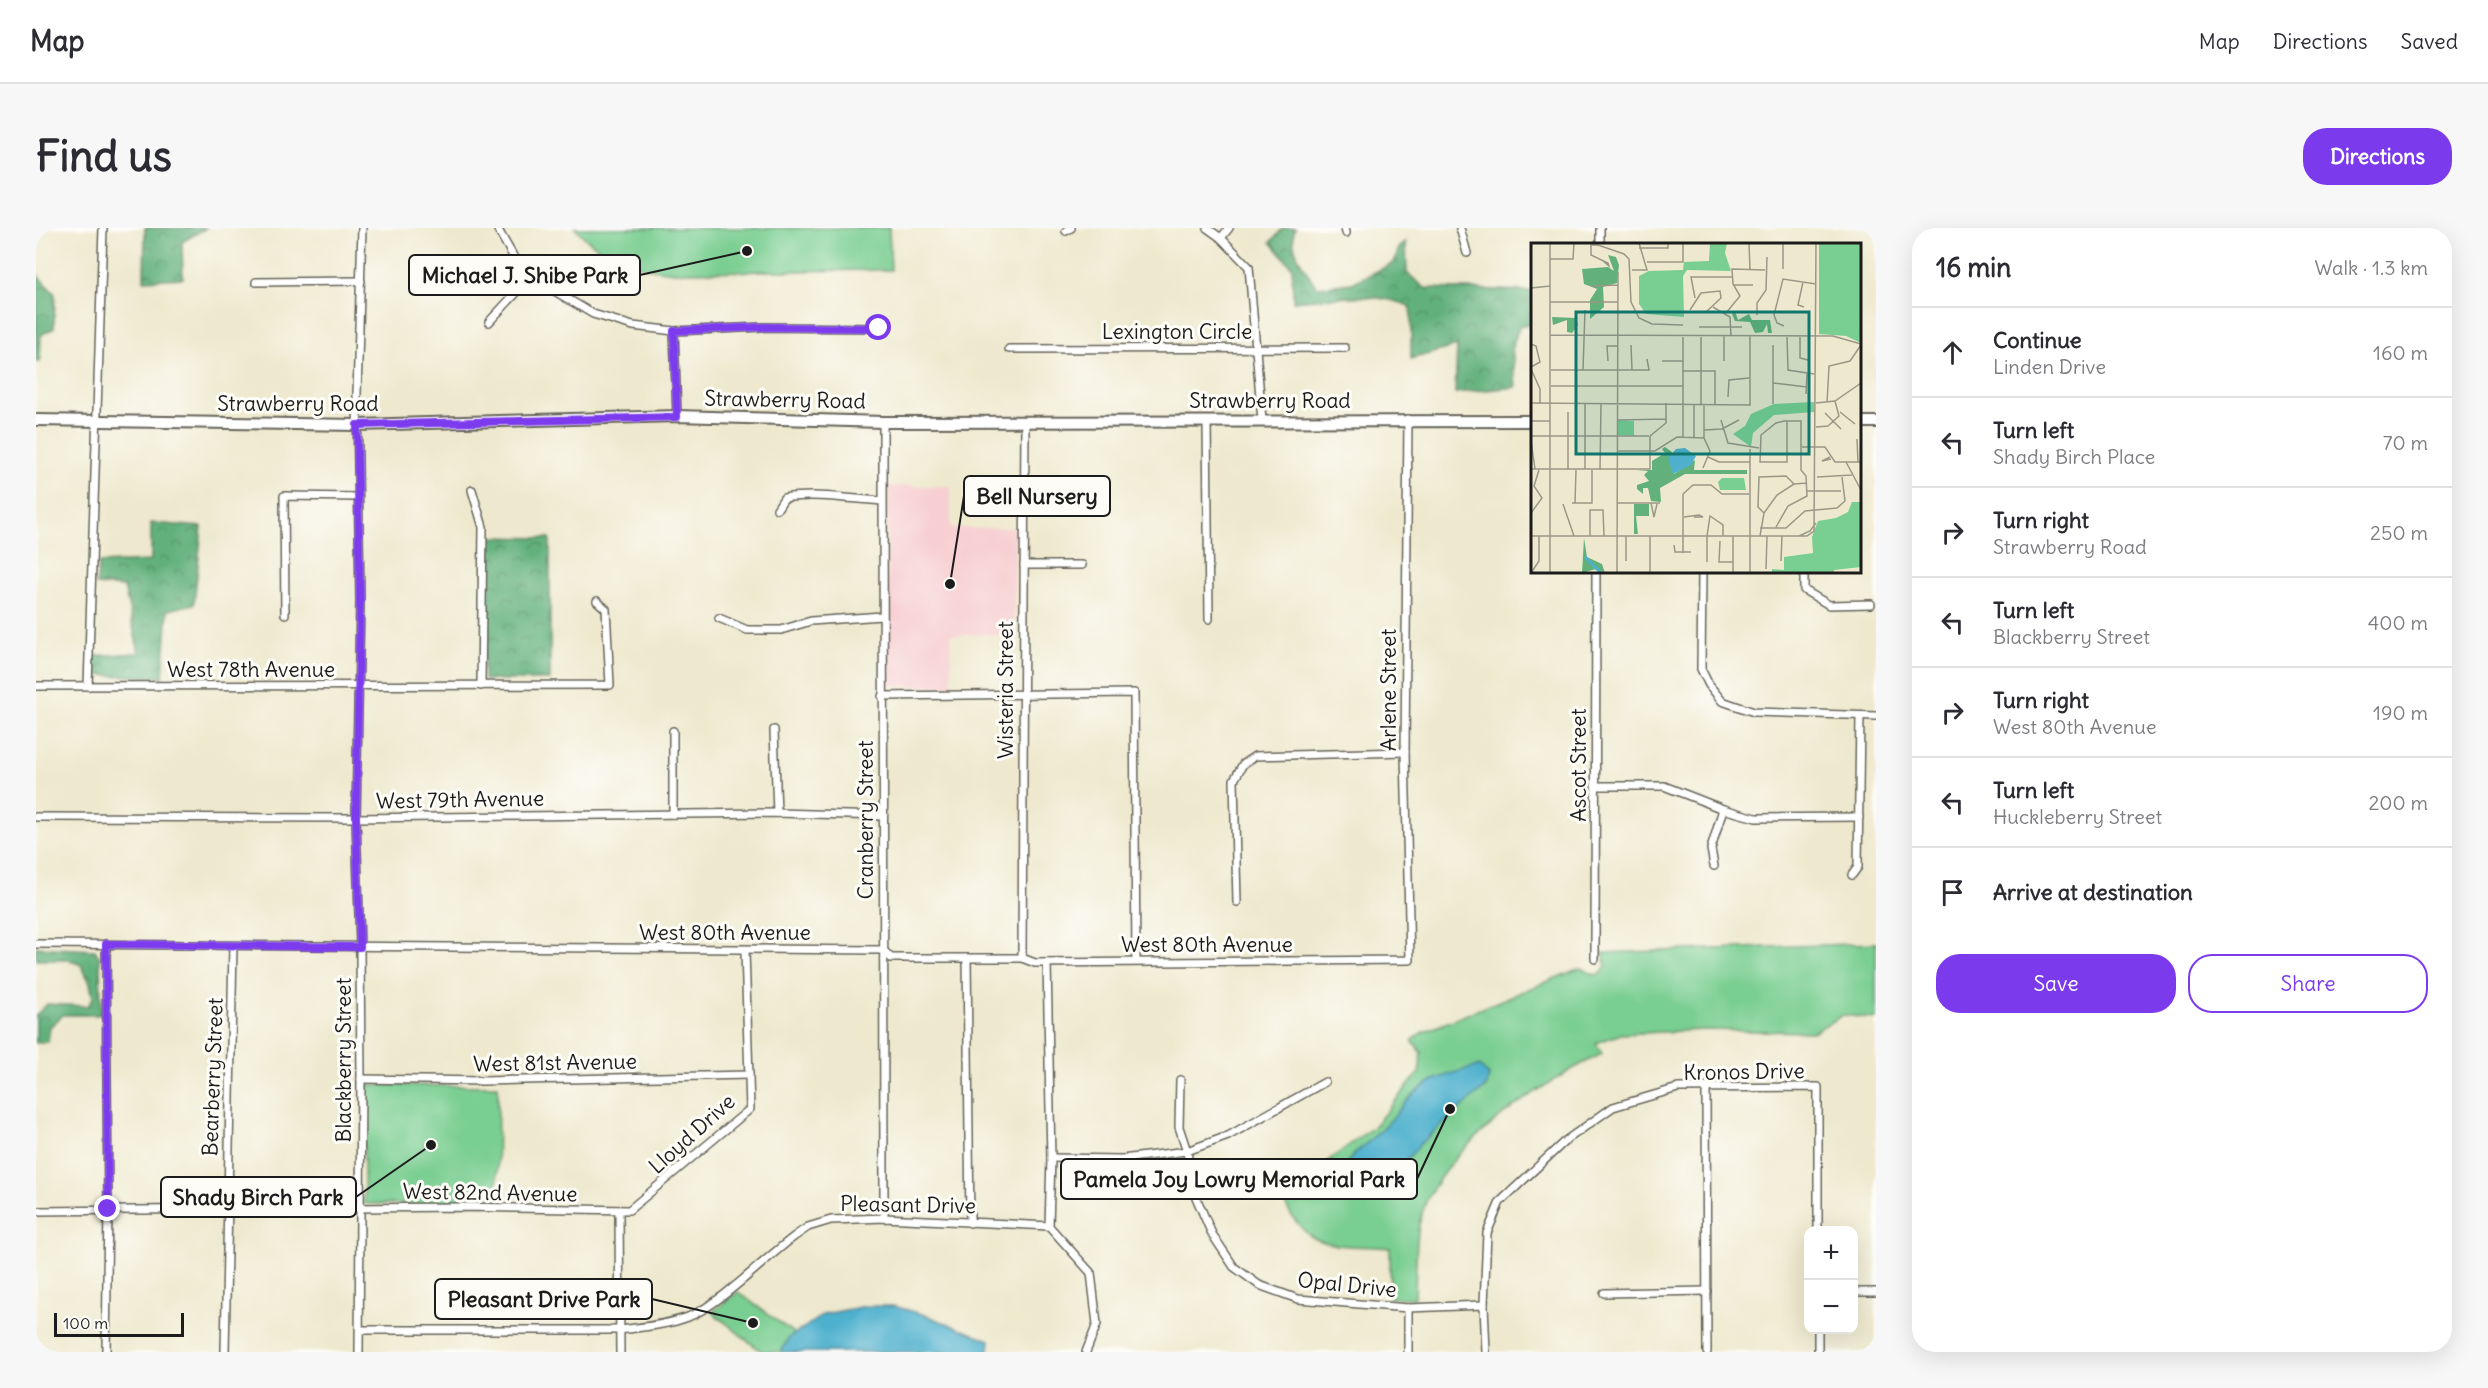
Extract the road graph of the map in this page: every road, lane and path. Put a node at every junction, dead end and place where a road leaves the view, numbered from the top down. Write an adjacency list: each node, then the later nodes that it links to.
1 (103, 228): 26 (street)
2 (362, 228): 12 (street, Blackberry Street)
3 (497, 228): 11 (street)
4 (1207, 228): 8 (street)
5 (1229, 228): 8 (street)
6 (1460, 228): 10 (street)
7 (1599, 228): 9 (street)
8 (1221, 238): 17 (street)
9 (1600, 243)
10 (1467, 252)
11 (531, 277): 14 (street); 16 (street)
12 (361, 281): 13 (street); 29 (street, Blackberry Street)
13 (256, 282)
14 (489, 322)
15 (879, 328): 16 (street)
16 (674, 331): 20 (street)
17 (1255, 348): 18 (street, Lexington Circle); 19 (street, Lexington Circle); 23 (street)
18 (1345, 348)
19 (1010, 349)
20 (677, 417): 27 (street, Strawberry Road); 29 (street, Strawberry Road)
21 (1408, 419): 23 (street, Strawberry Road); 25 (street, Strawberry Road); 55 (street, Arlene Street)
22 (36, 420): 26 (street, Strawberry Road)
23 (1262, 420): 24 (street, Strawberry Road)
24 (1207, 421): 28 (street, Strawberry Road); 44 (street)
25 (1531, 421)
26 (96, 422): 29 (street, Strawberry Road); 46 (street)
27 (883, 422): 28 (street, Strawberry Road); 32 (street, Cranberry Street)
28 (1025, 422): 34 (street, Wisteria Street)
29 (357, 425): 31 (street, Blackberry Street)
30 (472, 490): 47 (street)
31 (358, 497): 41 (street); 48 (street, Blackberry Street)
32 (882, 501): 33 (street); 42 (street, Cranberry Street)
33 (777, 509)
34 (1024, 565): 35 (street); 50 (street, Wisteria Street)
35 (1083, 565)
36 (1596, 573): 56 (street, Ascot Street)
37 (1702, 573): 51 (street)
38 (1804, 573): 40 (street)
39 (597, 601): 47 (street, West 78th Avenue)
40 (1871, 604)
41 (285, 614)
42 (882, 616): 43 (street); 49 (street, Cranberry Street)
43 (719, 618)
44 (1209, 619)
45 (36, 686): 46 (street, West 78th Avenue)
46 (88, 686): 48 (street, West 78th Avenue)
47 (481, 686): 48 (street, West 78th Avenue)
48 (358, 687): 63 (street, Blackberry Street)
49 (882, 696): 50 (street); 60 (street, Cranberry Street)
50 (1022, 696): 74 (street, Wisteria Street); 77 (street)
51 (1860, 716): 52 (street); 62 (street)
52 (1876, 716)
53 (774, 730): 58 (street)
54 (673, 731): 59 (street)
55 (1405, 752): 66 (street); 76 (street, Arlene Street)
56 (1595, 786): 57 (street); 75 (street, Ascot Street)
57 (1723, 809): 62 (street); 64 (street)
58 (777, 813): 59 (street, West 79th Avenue); 60 (street, West 79th Avenue)
59 (673, 814): 63 (street, West 79th Avenue)
60 (883, 816): 71 (street, Cranberry Street)
61 (36, 817): 63 (street, West 79th Avenue)
62 (1859, 817): 65 (street)
63 (356, 818): 70 (street, Blackberry Street)
64 (1713, 866)
65 (1852, 875)
66 (1237, 902)
67 (36, 944): 68 (street, West 80th Avenue)
68 (106, 944): 69 (street, West 80th Avenue); 86 (street)
69 (233, 946): 70 (street, West 80th Avenue); 88 (street, Bearberry Street)
70 (360, 947): 72 (street, West 80th Avenue); 80 (street, Blackberry Street)
71 (883, 950): 72 (street, West 80th Avenue); 73 (street, West 80th Avenue); 91 (street, Cranberry Street)
72 (745, 951): 79 (street, Lloyd Drive)
73 (967, 958): 74 (street, West 80th Avenue); 92 (street)
74 (1022, 958): 78 (street, West 80th Avenue)
75 (1595, 959)
76 (1410, 960): 77 (street, West 80th Avenue)
77 (1136, 961): 78 (street, West 80th Avenue)
78 (1047, 963): 85 (street)
79 (749, 1075): 80 (street, West 81st Avenue); 90 (street, Lloyd Drive)
80 (361, 1079): 87 (street, Blackberry Street)
81 (1180, 1080): 84 (street, Opal Drive)
82 (1325, 1082): 84 (street)
83 (1706, 1088): 94 (street, Kronos Drive); 95 (street); 99 (street, Kronos Drive)
84 (1187, 1151): 85 (street); 100 (street, Opal Drive)
85 (1051, 1158): 93 (street)
86 (108, 1209): 88 (street, West 82nd Avenue); 89 (street, West 82nd Avenue); 104 (street)
87 (360, 1209): 88 (street, West 82nd Avenue); 90 (street, West 82nd Avenue); 101 (street, Blackberry Street)
88 (226, 1210): 105 (street, Bearberry Street)
89 (36, 1211)
90 (619, 1212): 102 (street)
91 (884, 1218): 92 (street, Pleasant Drive); 102 (street, Pleasant Drive)
92 (970, 1222): 93 (street, Pleasant Drive)
93 (1048, 1226): 108 (street)
94 (1818, 1226)
95 (1707, 1291): 98 (street); 111 (street)
96 (1858, 1292): 97 (street)
97 (1876, 1292)
98 (1604, 1293)
99 (1485, 1305): 100 (street, Opal Drive); 110 (street, Kronos Drive)
100 (1408, 1308): 109 (street)
101 (360, 1330): 102 (street, Pleasant Drive); 106 (street, Blackberry Street)
102 (620, 1330): 107 (street)
103 (1818, 1334): 112 (street)
104 (106, 1352)
105 (225, 1352)
106 (359, 1352)
107 (620, 1352)
108 (1086, 1352)
109 (1408, 1352)
110 (1486, 1352)
111 (1707, 1352)
112 (1818, 1352)

